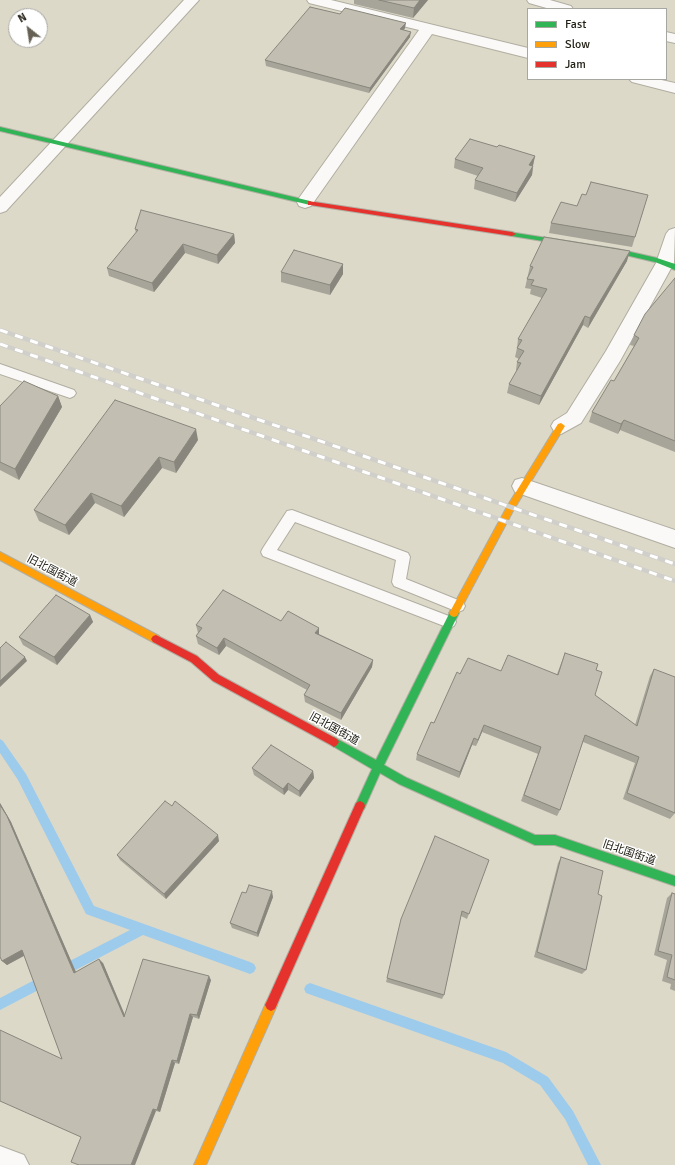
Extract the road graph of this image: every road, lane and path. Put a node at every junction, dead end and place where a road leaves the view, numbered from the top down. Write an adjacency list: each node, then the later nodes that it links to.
1 (192, 0): 10 (street)
2 (314, 0): 5 (street)
3 (534, 0): 4 (street)
4 (562, 8)
5 (428, 28): 6 (street); 11 (street)
6 (527, 52)
7 (641, 80): 8 (street)
8 (675, 88)
9 (0, 129): 10 (street)
10 (60, 144): 11 (street); 12 (street)
11 (305, 202): 14 (street)
12 (0, 207)
13 (675, 234): 14 (street)
14 (670, 265): 17 (street)
15 (0, 369): 16 (lane)
16 (70, 393)
17 (561, 426): 18 (street)
18 (522, 486): 19 (street); 21 (street)
19 (675, 539)
20 (0, 556): 23 (street, 旧北国街道)
21 (458, 606): 22 (street); 22 (lane)
22 (449, 622): 23 (street)
23 (378, 766): 24 (street, 旧北国街道); 27 (street)
24 (675, 881)
25 (0, 1161): 26 (street)
26 (14, 1165)
27 (200, 1165)

